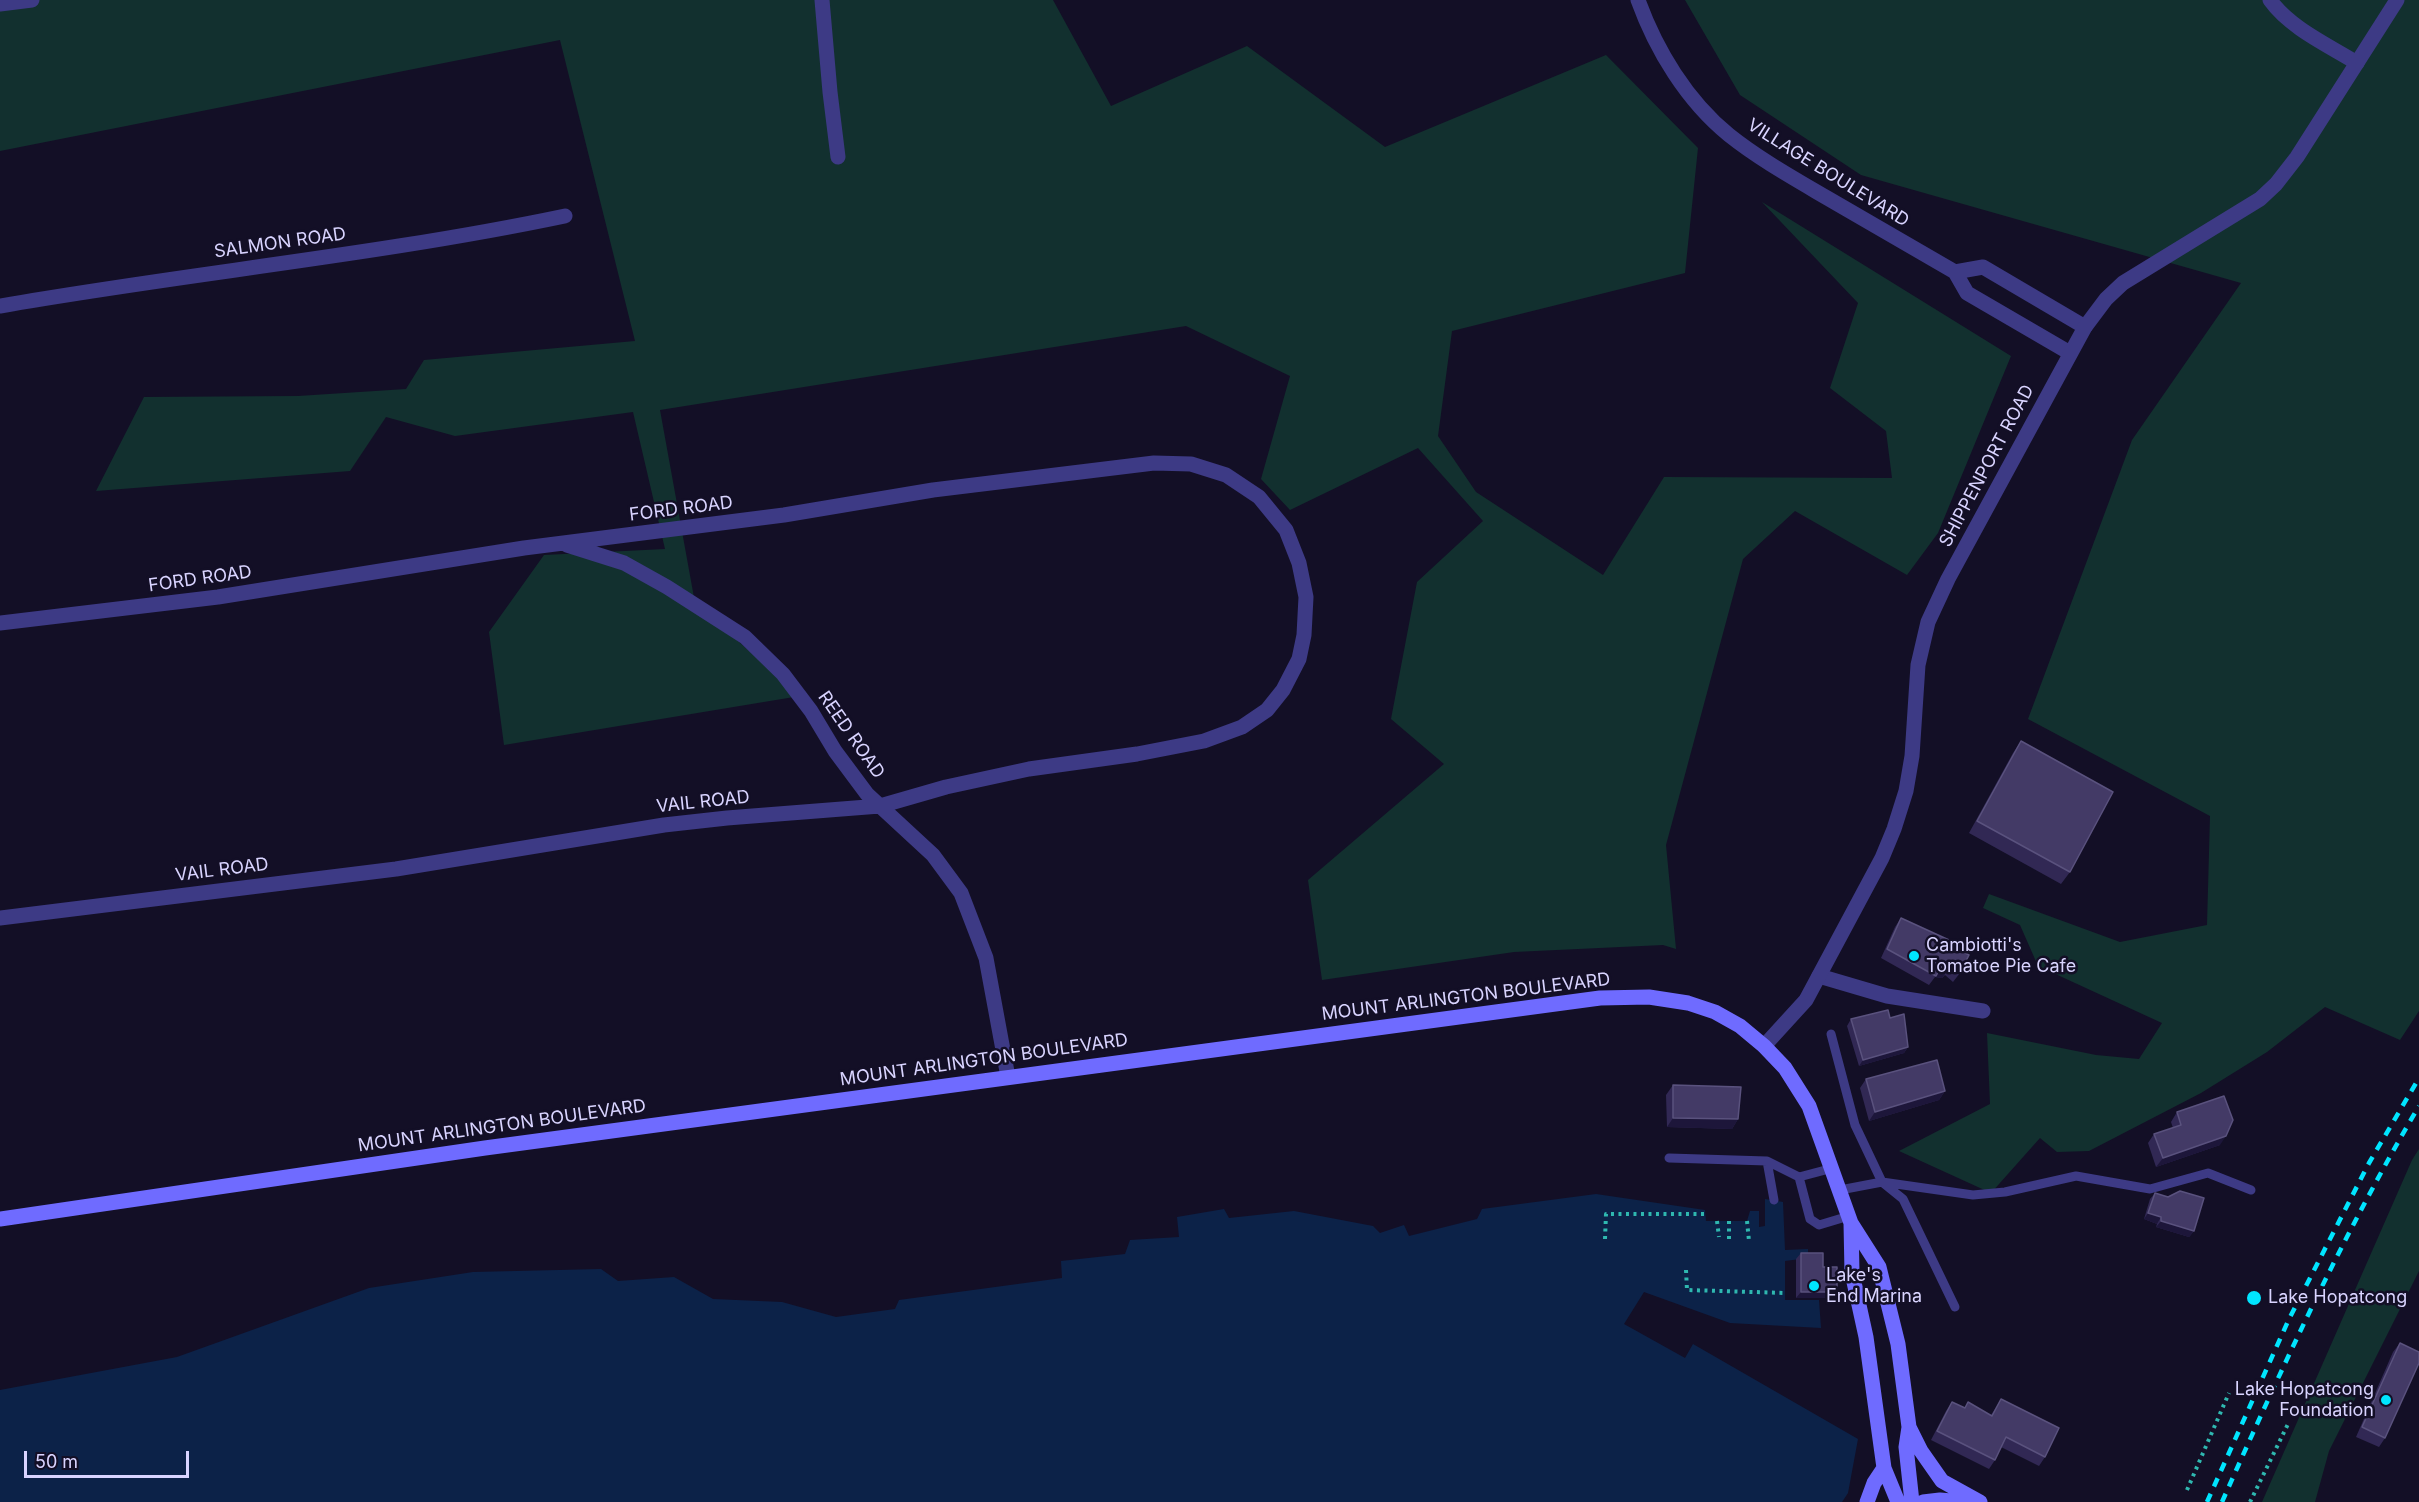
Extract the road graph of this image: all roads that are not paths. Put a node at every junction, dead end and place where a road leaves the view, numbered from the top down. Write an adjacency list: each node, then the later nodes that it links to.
1 (32, 0): 6 (street)
2 (822, 0): 8 (street)
3 (1638, 0): 10 (street, VILLAGE BOULEVARD)
4 (2270, 0): 7 (street)
5 (2397, 0): 7 (street, SHIPPENPORT ROAD)
6 (0, 4)
7 (2357, 63): 12 (street, SHIPPENPORT ROAD)
8 (838, 157)
9 (565, 216): 11 (street, SALMON ROAD)
10 (1954, 272): 12 (street); 13 (street, VILLAGE BOULEVARD)
11 (0, 306)
12 (2085, 327): 13 (street, SHIPPENPORT ROAD)
13 (2070, 353): 19 (street, SHIPPENPORT ROAD)
14 (561, 544): 15 (street, FORD ROAD); 16 (street, FORD ROAD); 17 (street, REED ROAD)
15 (1304, 586): 17 (street, VAIL ROAD)
16 (0, 623)
17 (880, 806): 18 (street, VAIL ROAD); 23 (street, REED ROAD)
18 (0, 918)
19 (1819, 976): 20 (street); 22 (street, SHIPPENPORT ROAD)
20 (1983, 1011)
21 (1831, 1034): 28 (lane)
22 (1764, 1046): 23 (main road, MOUNT ARLINGTON BOULEVARD); 26 (main road, MOUNT ARLINGTON BOULEVARD)
23 (1008, 1077): 32 (main road, MOUNT ARLINGTON BOULEVARD)
24 (1669, 1158): 25 (lane)
25 (1767, 1161): 27 (lane); 31 (lane)
26 (1833, 1168): 27 (lane); 29 (main road, MOUNT ARLINGTON BOULEVARD)
27 (1799, 1177): 33 (lane)
28 (1882, 1182): 29 (lane); 30 (lane); 34 (lane)
29 (1840, 1190): 33 (main road, MOUNT ARLINGTON BOULEVARD)
30 (2251, 1190)
31 (1774, 1200)
32 (0, 1219)
33 (1850, 1220): 35 (main road); 36 (main road)
34 (1955, 1306)
35 (1909, 1427): 39 (main road); 42 (main road)
36 (1884, 1468): 37 (main road); 38 (main road)
37 (1867, 1502)
38 (1898, 1502)
39 (1912, 1502)
40 (1923, 1502): 41 (main road)
41 (1962, 1502)
42 (1980, 1502)

